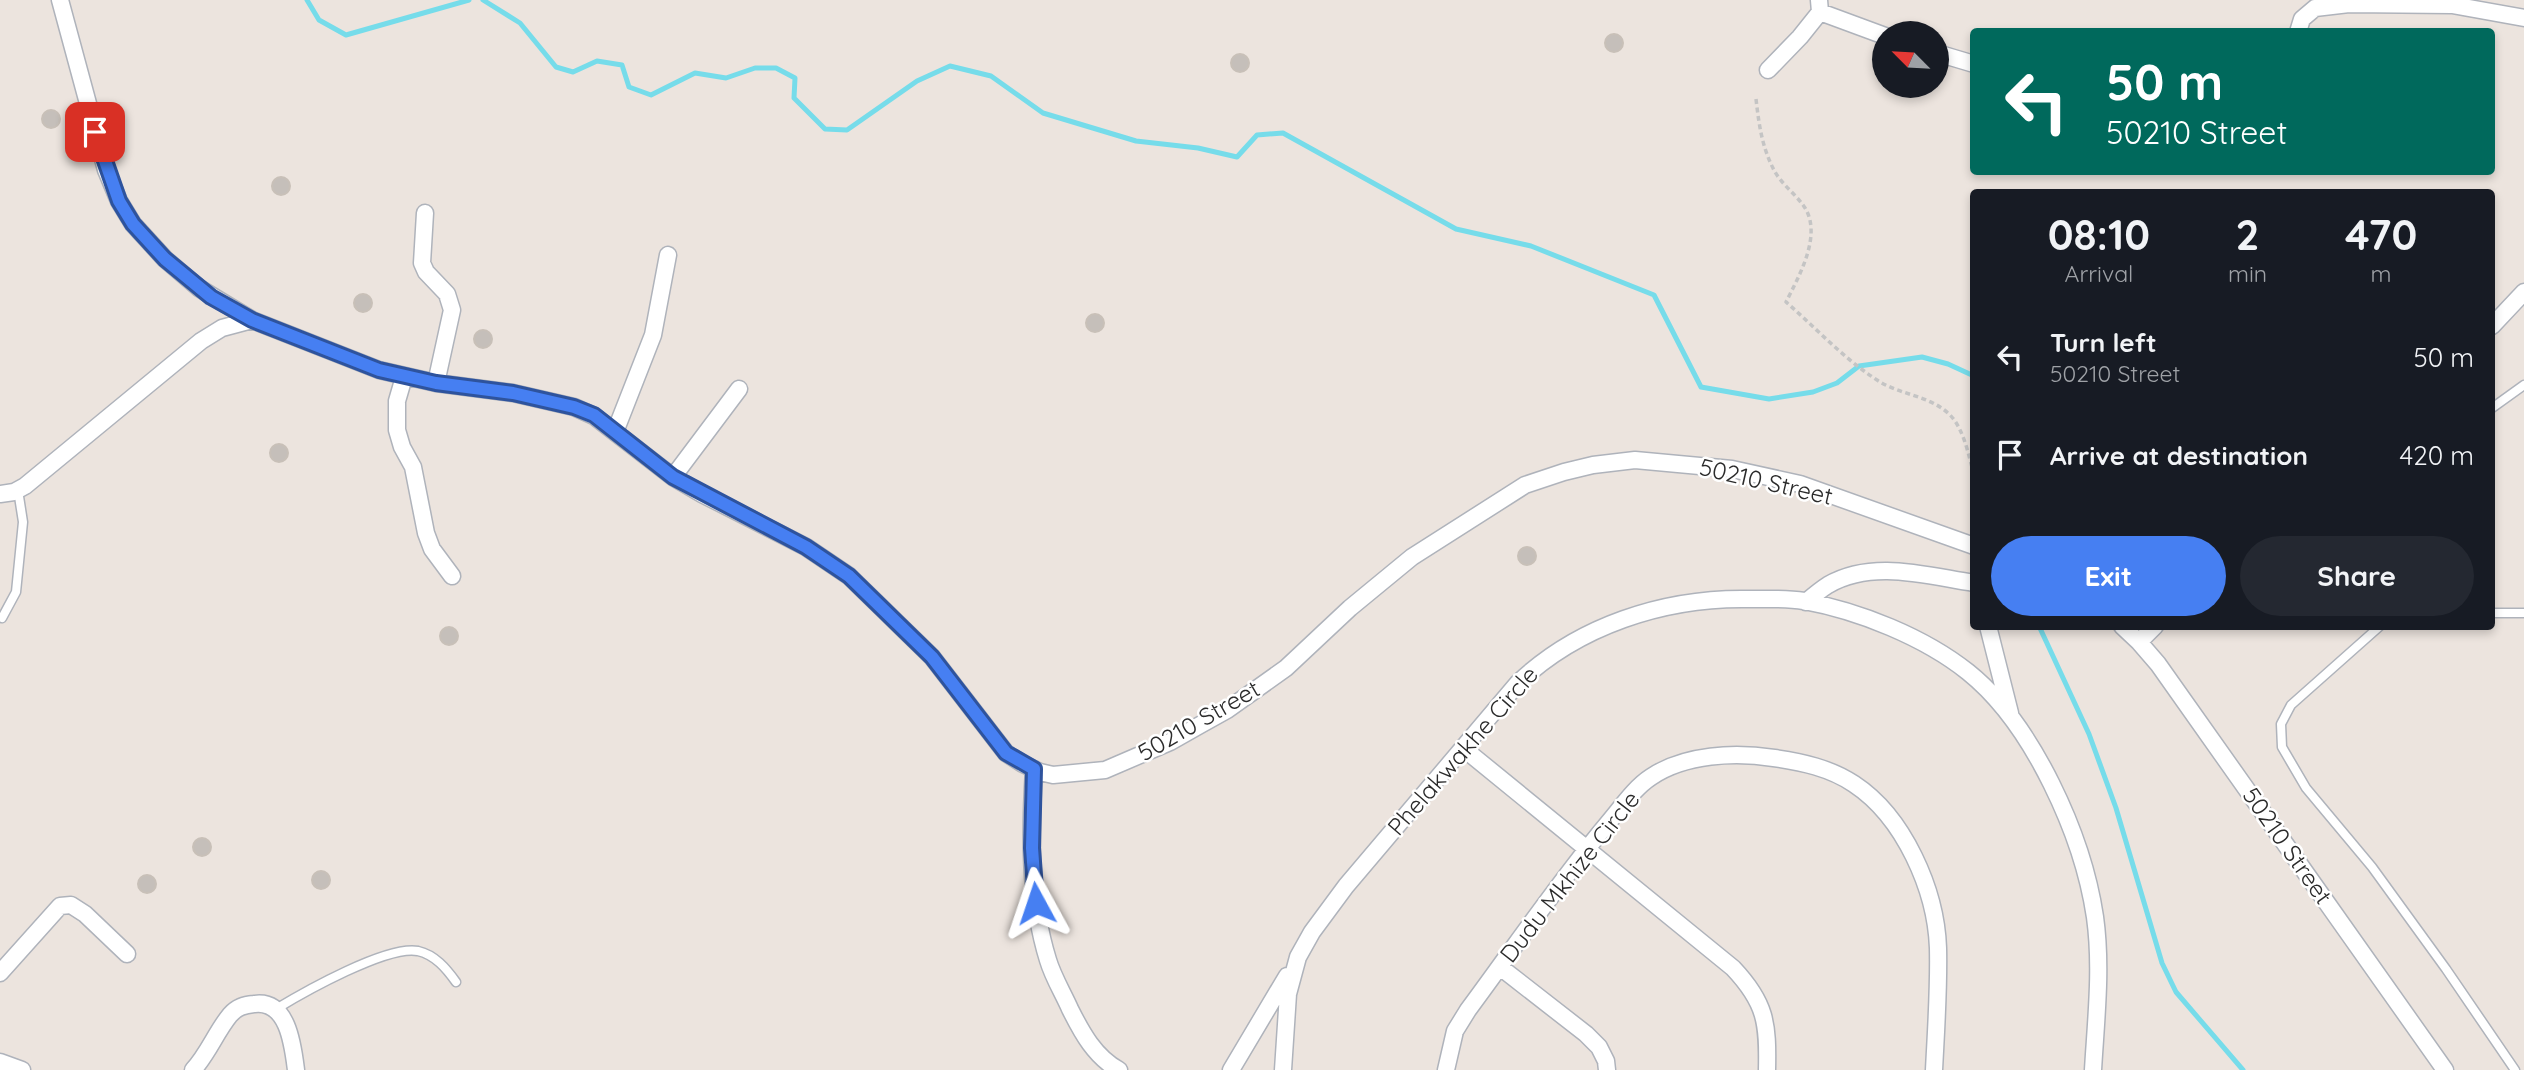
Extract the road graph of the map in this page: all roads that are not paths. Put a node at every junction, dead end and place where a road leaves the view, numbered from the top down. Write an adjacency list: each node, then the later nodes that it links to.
1 (60, 0): 12 (street, 50210 Street)
2 (1820, 6): 5 (street); 8 (street)
3 (2524, 18): 4 (street)
4 (2299, 28)
5 (1872, 30)
6 (1950, 57): 7 (street)
7 (1970, 63)
8 (1768, 70)
9 (425, 213): 15 (street)
10 (668, 255): 19 (street)
11 (2524, 292): 13 (street)
12 (252, 320): 14 (street, 50210 Street); 21 (street)
13 (2495, 323)
14 (404, 377): 15 (street, 50210 Street); 24 (street)
15 (436, 383): 19 (street, 50210 Street)
16 (2524, 384): 18 (lane)
17 (739, 389): 20 (street)
18 (2495, 406)
19 (615, 432): 20 (street, 50210 Street)
20 (673, 477): 37 (street, 50210 Street)
21 (18, 490): 22 (street); 29 (lane)
22 (0, 494)
23 (1970, 544): 37 (street, 50210 Street)
24 (452, 576)
25 (1970, 582): 26 (street)
26 (1806, 602): 35 (street, Phelakwakhe Circle); 36 (street, Phelakwakhe Circle)
27 (2495, 613): 28 (lane)
28 (2524, 613)
29 (2, 618)
30 (1989, 630): 35 (street)
31 (2126, 630): 34 (street, 50210 Street)
32 (2151, 630): 34 (street)
33 (2375, 630): 58 (lane)
34 (2139, 642): 57 (street, 50210 Street)
35 (2013, 722): 56 (street, Phelakwakhe Circle)
36 (1463, 748): 38 (street); 40 (street, Phelakwakhe Circle)
37 (1034, 769): 50 (street)
38 (1586, 850): 41 (street, Dudu Mkhize Circle); 54 (street); 55 (street, Dudu Mkhize Circle)
39 (127, 954): 42 (street)
40 (1298, 957): 46 (street); 51 (street, Phelakwakhe Circle)
41 (1500, 967): 52 (street, Dudu Mkhize Circle); 53 (street)
42 (0, 973)
43 (456, 982): 44 (lane)
44 (276, 1009): 48 (street); 49 (street)
45 (0, 1062): 47 (street)
46 (1229, 1069)
47 (22, 1070)
48 (193, 1070)
49 (296, 1070)
50 (1119, 1070)
51 (1283, 1070)
52 (1446, 1070)
53 (1607, 1070)
54 (1767, 1070)
55 (1934, 1070)
56 (2093, 1070)
57 (2445, 1070)
58 (2515, 1070)

